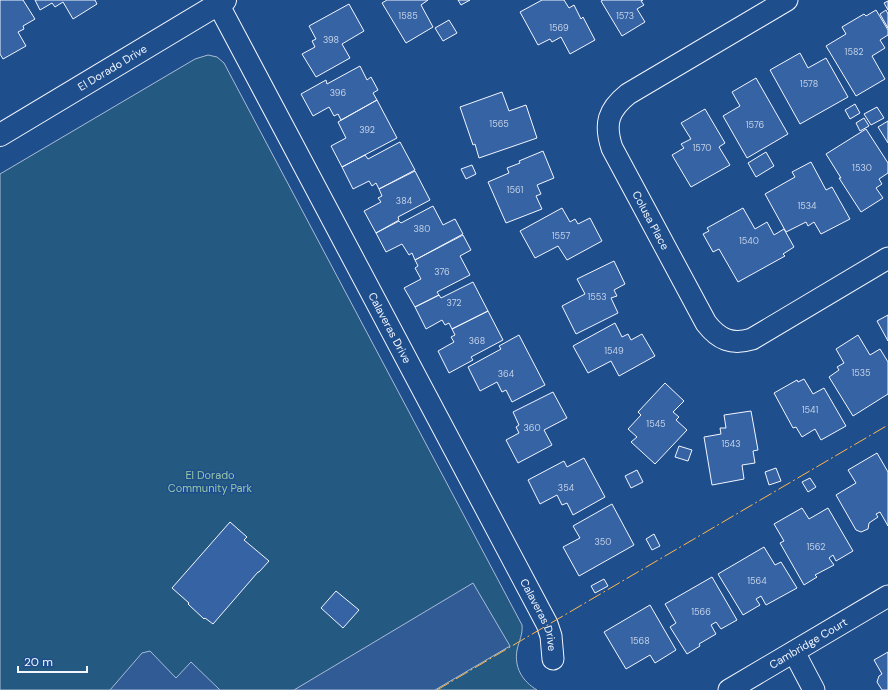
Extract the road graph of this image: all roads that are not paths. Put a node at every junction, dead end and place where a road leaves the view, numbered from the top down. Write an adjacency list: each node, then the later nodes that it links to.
1 (787, 0): 4 (street, Colusa Place)
2 (220, 1): 3 (street, El Dorado Drive); 7 (street, Calaveras Drive)
3 (0, 135)
4 (888, 258)
5 (888, 596): 6 (street, Cambridge Court)
6 (794, 652): 8 (street, Cambridge Court); 9 (street)
7 (553, 658)
8 (729, 690)
9 (814, 690)

